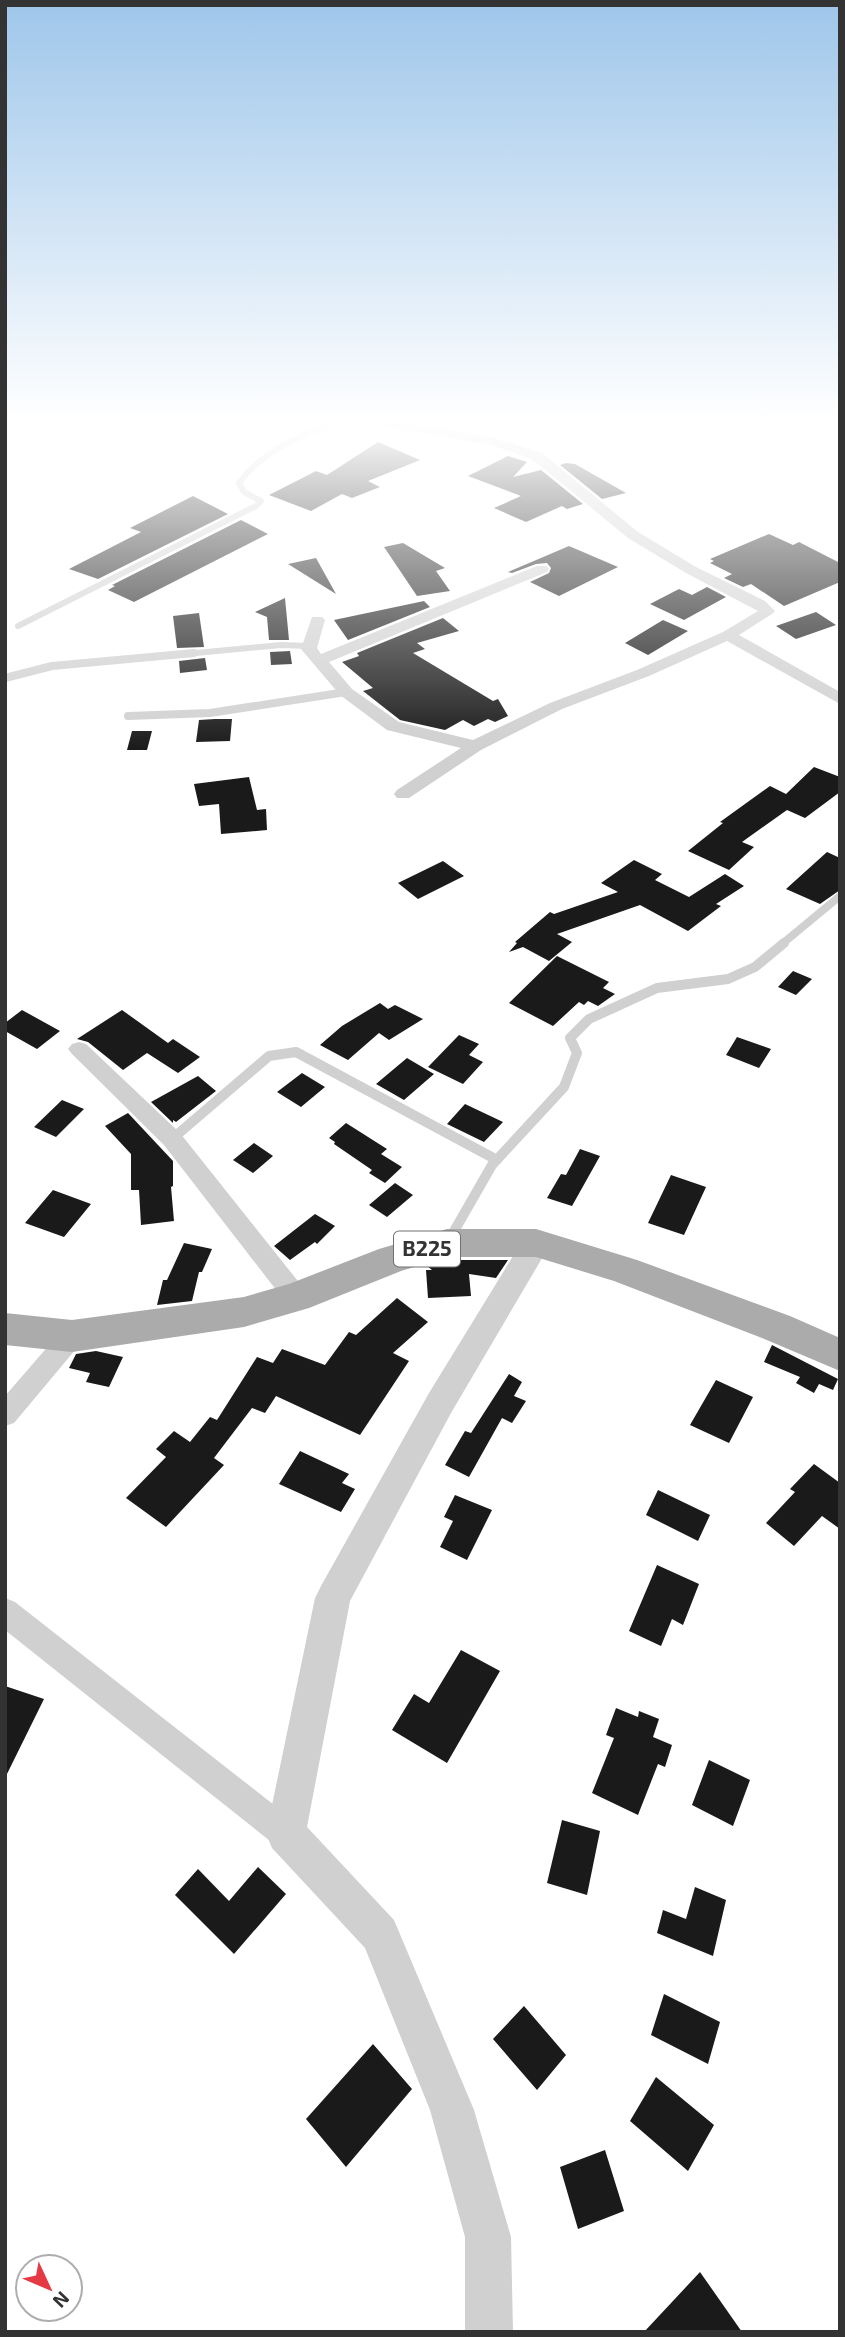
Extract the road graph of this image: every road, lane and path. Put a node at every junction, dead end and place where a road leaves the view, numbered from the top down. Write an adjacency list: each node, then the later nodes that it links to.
1 (204, 532): 5 (lane)
2 (629, 532): 6 (street)
3 (542, 569): 8 (street)
4 (317, 620): 7 (street)
5 (18, 626)
6 (727, 635): 11 (street); 13 (street)
7 (308, 646): 8 (street); 9 (lane)
8 (317, 661): 10 (street)
9 (5, 678)
10 (346, 692): 12 (lane); 13 (street)
11 (840, 699)
12 (128, 716)
13 (475, 746): 14 (street)
14 (403, 794)
15 (840, 896): 18 (lane)
16 (79, 1049): 17 (street)
17 (172, 1139): 18 (lane); 21 (street)
18 (496, 1160): 19 (lane)
19 (447, 1243): 20 (main road, B225); 21 (main road, B225)
20 (536, 1243): 24 (main road, B225); 27 (street)
21 (296, 1297): 23 (main road, B225)
22 (5, 1329): 23 (main road, B225)
23 (72, 1336): 25 (street)
24 (840, 1355)
25 (5, 1415)
26 (5, 1612): 27 (street)
27 (286, 1834): 28 (street)
28 (489, 2332)

